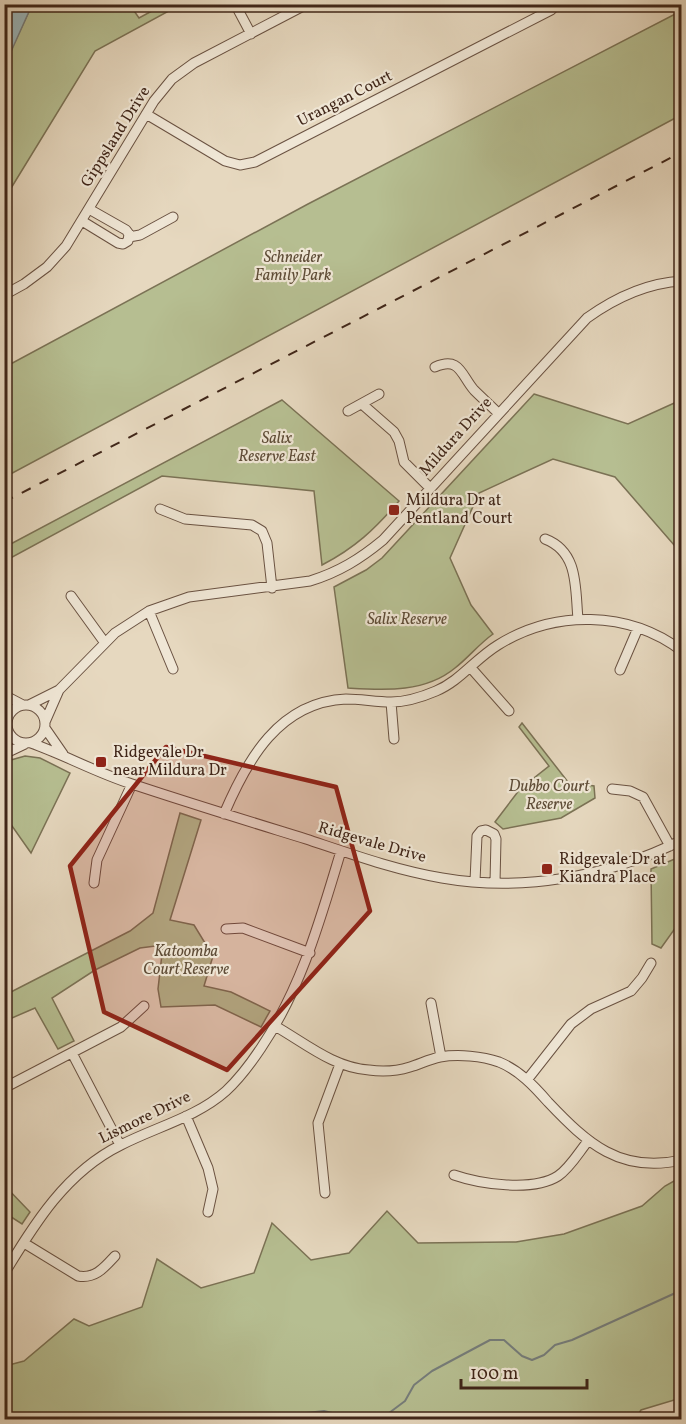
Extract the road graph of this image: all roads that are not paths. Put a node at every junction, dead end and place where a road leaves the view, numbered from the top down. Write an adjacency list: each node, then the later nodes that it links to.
1 (235, 4): 4 (street)
2 (307, 4): 4 (street, Gippsland Drive)
3 (557, 4): 5 (street, Urangan Court)
4 (250, 34): 5 (street, Gippsland Drive)
5 (146, 114): 6 (street, Gippsland Drive)
6 (89, 209): 8 (street, Gippsland Drive); 9 (street)
7 (173, 217): 9 (street)
8 (82, 221): 9 (street); 11 (street, Gippsland Drive)
9 (129, 237)
10 (681, 281): 16 (street, Mildura Drive)
11 (4, 295)
12 (435, 367): 16 (street)
13 (379, 394): 14 (street)
14 (362, 404): 15 (street); 17 (street)
15 (348, 411)
16 (498, 413): 17 (street, Mildura Drive)
17 (430, 488): 20 (street, Mildura Drive)
18 (160, 509): 20 (street)
19 (545, 539): 23 (street)
20 (273, 588): 22 (street, Mildura Drive)
21 (71, 596): 25 (street)
22 (149, 611): 25 (street, Mildura Drive); 28 (street)
23 (578, 619): 24 (street); 27 (street)
24 (638, 628): 26 (street); 29 (street)
25 (105, 643): 30 (street, Mildura Drive)
26 (681, 651)
27 (471, 668): 32 (street); 34 (street)
28 (173, 669)
29 (620, 670)
30 (59, 690): 33 (street, Mildura Drive); 35 (street, Mildura Drive)
31 (4, 695): 33 (street)
32 (392, 702): 37 (street); 43 (street)
33 (26, 705): 35 (street); 36 (street)
34 (509, 711)
35 (45, 725): 38 (street); 40 (street, Ridgevale Drive)
36 (6, 726): 38 (street)
37 (394, 739)
38 (28, 743): 39 (street); 40 (street, Ridgevale Drive)
39 (4, 754)
40 (63, 754): 41 (street, Ridgevale Drive)
41 (132, 784): 43 (street, Ridgevale Drive); 49 (street)
42 (612, 789): 45 (street)
43 (224, 814): 46 (street, Ridgevale Drive)
44 (681, 840): 45 (street, Ridgevale Drive)
45 (670, 846): 48 (street, Ridgevale Drive)
46 (341, 851): 47 (street, Ridgevale Drive); 51 (street, Lismore Drive)
47 (475, 881): 48 (street, Ridgevale Drive); 48 (street)
48 (495, 882)
49 (94, 883)
50 (226, 929): 51 (street)
51 (310, 953): 55 (street, Lismore Drive)
52 (651, 963): 59 (street)
53 (431, 1002): 57 (street)
54 (144, 1006): 56 (street)
55 (275, 1026): 58 (street); 61 (street, Lismore Drive)
56 (72, 1053): 60 (street); 63 (street)
57 (441, 1057): 58 (street); 59 (street)
58 (340, 1064): 66 (street)
59 (527, 1080): 62 (street)
60 (4, 1088)
61 (186, 1116): 63 (street, Lismore Drive); 67 (street)
62 (588, 1141): 64 (street); 65 (street)
63 (120, 1145): 68 (street, Lismore Drive)
64 (681, 1160)
65 (454, 1175)
66 (325, 1193)
67 (208, 1212)
68 (24, 1243): 69 (street); 70 (street, Lismore Drive)
69 (115, 1256)
70 (4, 1274)

